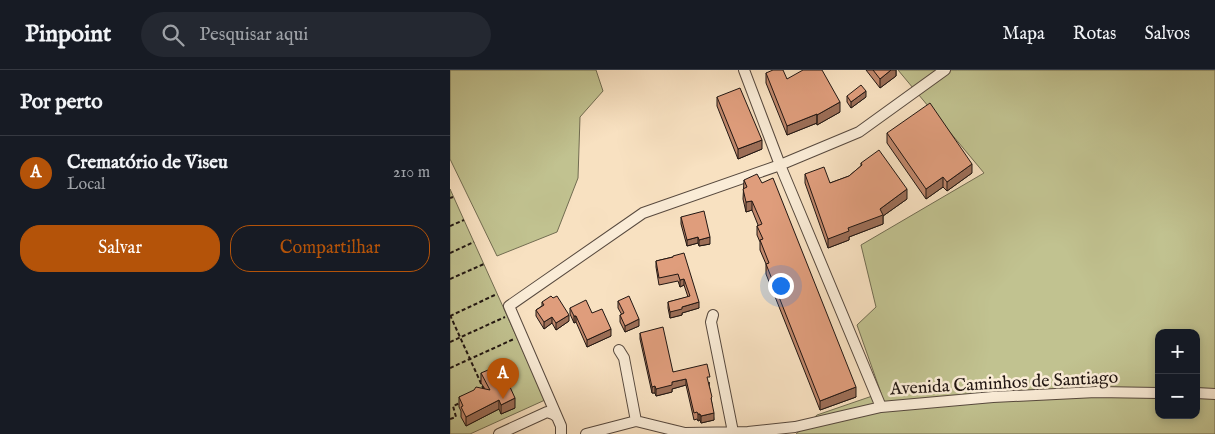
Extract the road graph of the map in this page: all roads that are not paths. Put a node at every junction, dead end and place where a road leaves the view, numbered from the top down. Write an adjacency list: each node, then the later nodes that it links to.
1 (744, 70): 3 (street)
2 (945, 70): 3 (street)
3 (780, 165): 9 (street); 10 (street)
4 (713, 315): 12 (street)
5 (619, 350): 11 (street)
6 (1155, 393): 9 (street, Avenida Caminhos de Santiago)
7 (1200, 393): 8 (street)
8 (1215, 394)
9 (881, 407): 12 (street, Avenida Caminhos de Santiago)
10 (556, 416): 13 (street); 14 (street)
11 (636, 420): 12 (street, Avenida Caminhos de Santiago); 15 (street)
12 (734, 432)
13 (499, 434)
14 (561, 434)
15 (586, 434)

